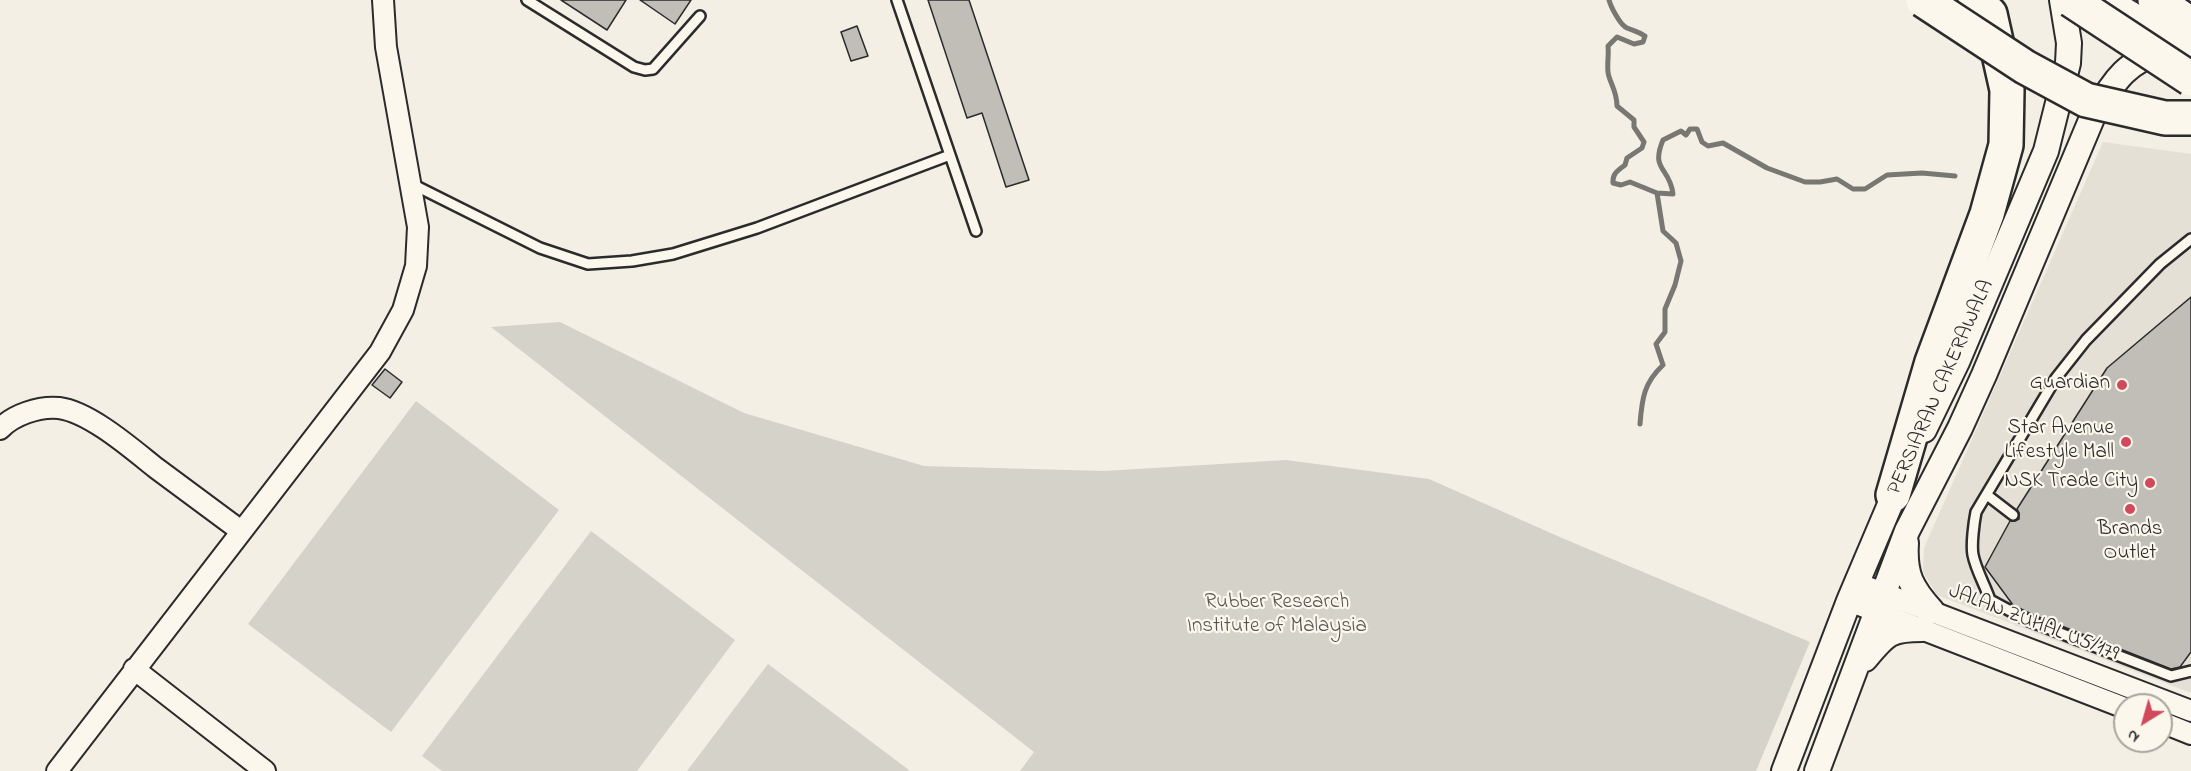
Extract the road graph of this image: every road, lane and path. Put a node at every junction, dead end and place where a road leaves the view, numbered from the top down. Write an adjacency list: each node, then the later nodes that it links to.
1 (383, 0): 15 (street)
2 (527, 0): 10 (lane)
3 (897, 0): 14 (lane)
4 (1923, 0): 13 (highway, bridge)
5 (1975, 0): 19 (highway)
6 (2062, 0): 19 (street, PERSIARAN CAKERAWALA)
7 (2071, 0): 12 (highway, bridge)
8 (2100, 0): 11 (highway)
9 (2155, 0): 11 (highway)
10 (700, 16)
11 (2187, 41): 23 (street, PERSIARAN CAKERAWALA)
12 (2191, 80)
13 (2191, 118)
14 (950, 155): 15 (lane); 16 (lane)
15 (410, 183): 22 (street)
16 (976, 231)
17 (2191, 239): 20 (lane)
18 (0, 429): 22 (street)
19 (1893, 495): 24 (street, PERSIARAN CAKERAWALA)
20 (1987, 495): 21 (lane); 28 (lane)
21 (2013, 515)
22 (241, 531): 27 (street)
23 (1907, 531): 25 (street, PERSIARAN CAKERAWALA); 26 (street)
24 (1853, 592): 25 (street, JALAN ZUHAL U5/179); 36 (street, PERSIARAN CAKERAWALA)
25 (1880, 602): 26 (street, JALAN ZUHAL U5/179); 29 (street, PERSIARAN CAKERAWALA)
26 (1927, 620): 29 (street); 30 (street, JALAN ZUHAL U5/179); 31 (street, JALAN ZUHAL U5/179)
27 (134, 669): 34 (street); 35 (street)
28 (2191, 671)
29 (1853, 676): 37 (street, PERSIARAN CAKERAWALA)
30 (2113, 703)
31 (2191, 711)
32 (2173, 727): 33 (street)
33 (2191, 734)
34 (57, 771)
35 (265, 771)
36 (1784, 771)
37 (1817, 771)

